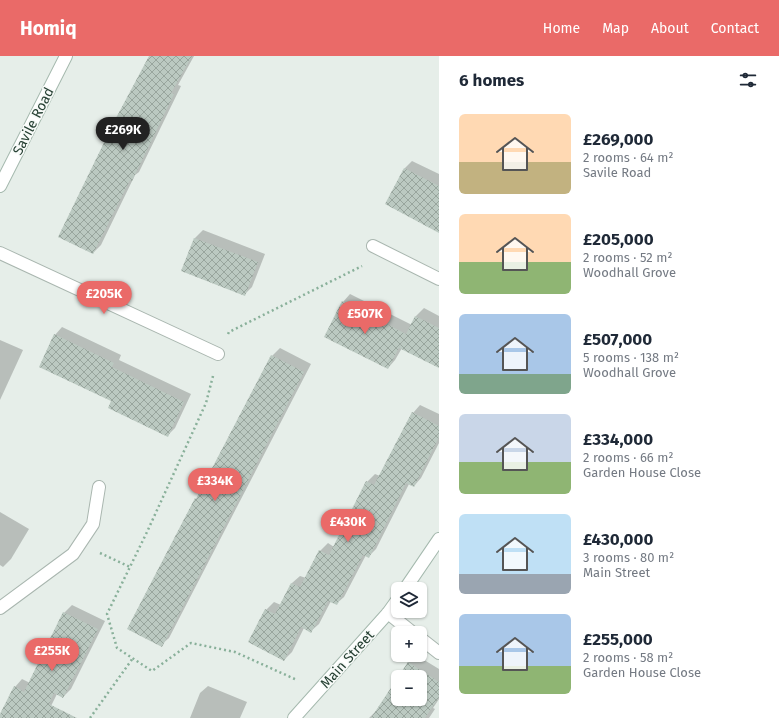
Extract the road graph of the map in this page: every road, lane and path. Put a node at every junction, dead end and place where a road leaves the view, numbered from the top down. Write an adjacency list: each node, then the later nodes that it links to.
1 (66, 56): 2 (street, Savile Road)
2 (0, 186)
3 (373, 246): 5 (street); 6 (path)
4 (0, 254): 6 (street)
5 (439, 279)
6 (218, 354): 10 (path)
7 (99, 487): 9 (street)
8 (439, 539): 11 (street)
9 (80, 544): 10 (path); 12 (street)
10 (130, 567): 18 (path)
11 (410, 582)
12 (0, 608)
13 (391, 610): 14 (street, Main Street)
14 (388, 614): 15 (street); 19 (street, Main Street)
15 (404, 626)
16 (427, 644): 17 (street)
17 (439, 653)
18 (132, 658): 19 (path); 20 (path)
19 (318, 690): 21 (street, Main Street)
20 (90, 718)
21 (294, 718)

